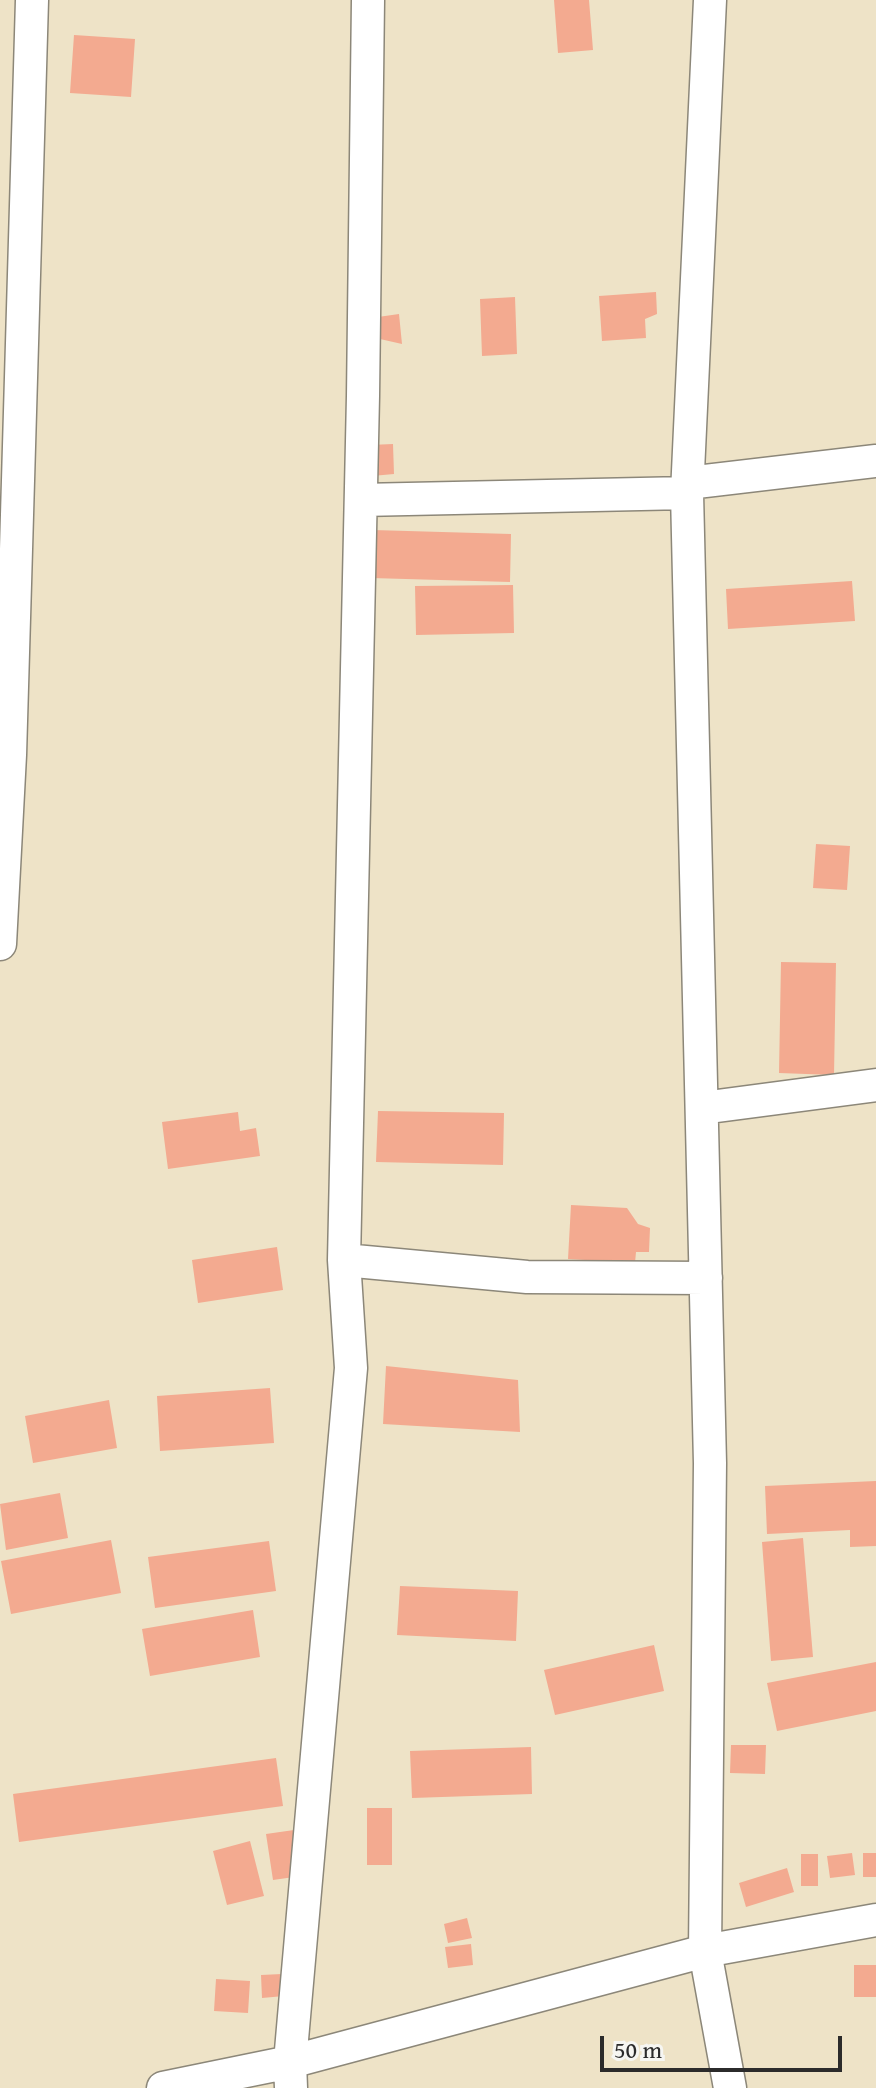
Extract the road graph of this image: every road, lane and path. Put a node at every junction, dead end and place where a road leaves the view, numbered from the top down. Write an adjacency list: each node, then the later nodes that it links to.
1 (32, 0): 7 (street)
2 (368, 0): 6 (street)
3 (710, 0): 5 (street)
4 (876, 461): 5 (street)
5 (687, 488): 6 (street); 9 (street)
6 (361, 500): 10 (street)
7 (0, 944)
8 (876, 1085): 9 (street)
9 (702, 1108): 11 (street)
10 (344, 1260): 11 (street); 14 (street)
11 (706, 1278): 13 (street)
12 (876, 1920): 13 (street)
13 (705, 1951): 14 (street); 16 (street)
14 (291, 2075): 15 (street)
15 (163, 2088)
16 (730, 2088)

